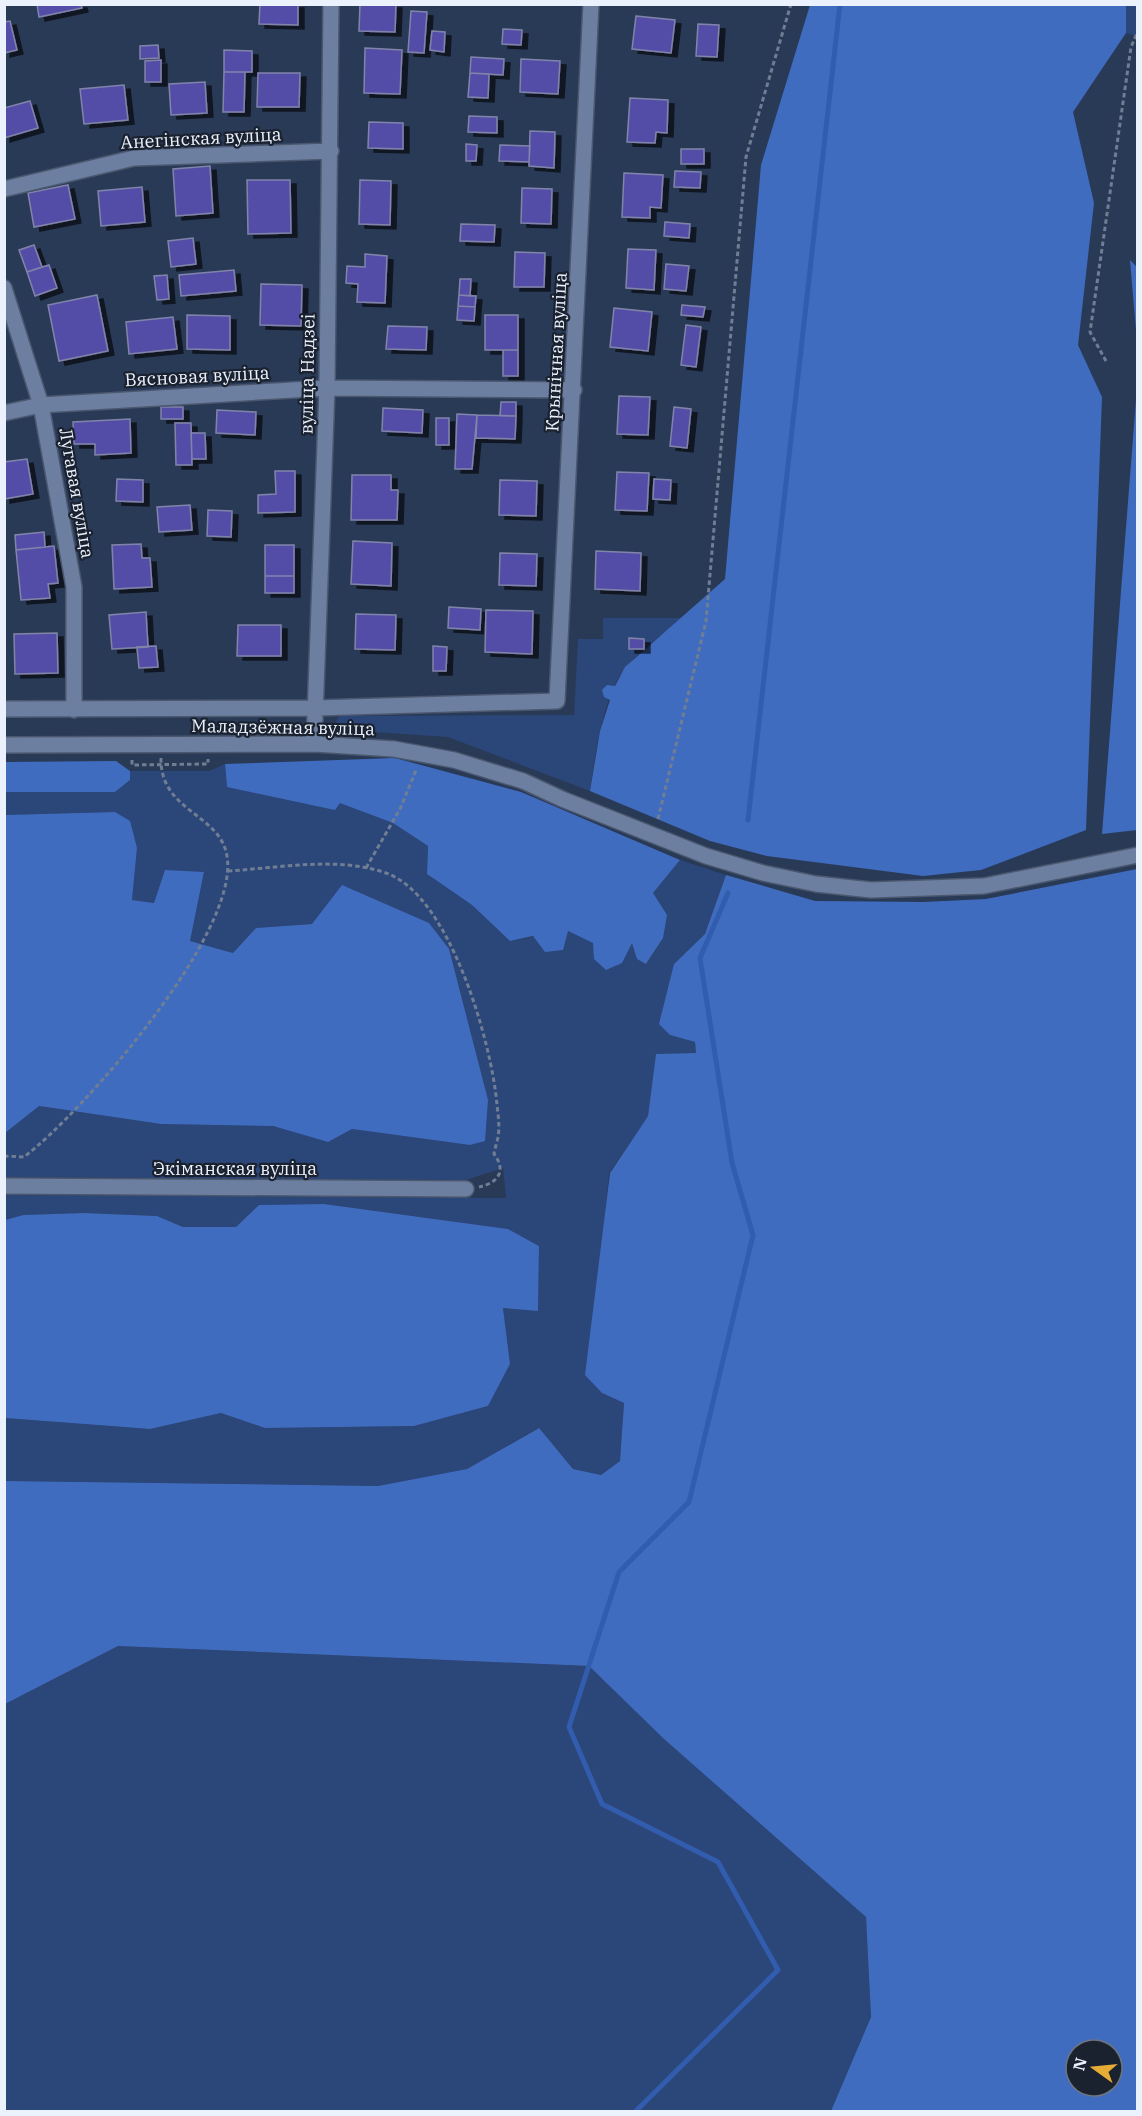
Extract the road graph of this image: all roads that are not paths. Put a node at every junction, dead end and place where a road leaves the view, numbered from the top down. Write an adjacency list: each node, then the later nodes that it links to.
1 (331, 4): 3 (street, вуліца Надзеі)
2 (591, 4): 7 (street, Крынічная вуліца)
3 (331, 151): 4 (street, Анегінская вуліца); 6 (street, вуліца Надзеі)
4 (4, 189)
5 (4, 288): 8 (street, Лугавая вуліца)
6 (327, 388): 7 (street, Вясновая вуліца); 8 (street, Вясновая вуліца); 10 (street, вуліца Надзеі)
7 (574, 390): 10 (street, Крынічная вуліца)
8 (41, 405): 9 (street, Вясновая вуліца); 12 (street, Лугавая вуліца)
9 (4, 413)
10 (316, 708): 12 (street); 13 (street, вуліца Надзеі)
11 (4, 709): 12 (street)
12 (74, 711)
13 (315, 744): 14 (street, Маладзёжная вуліца); 15 (street, Маладзёжная вуліца)
14 (4, 745)
15 (1137, 855)
16 (4, 1186): 17 (street, Экіманская вуліца)
17 (466, 1189)

